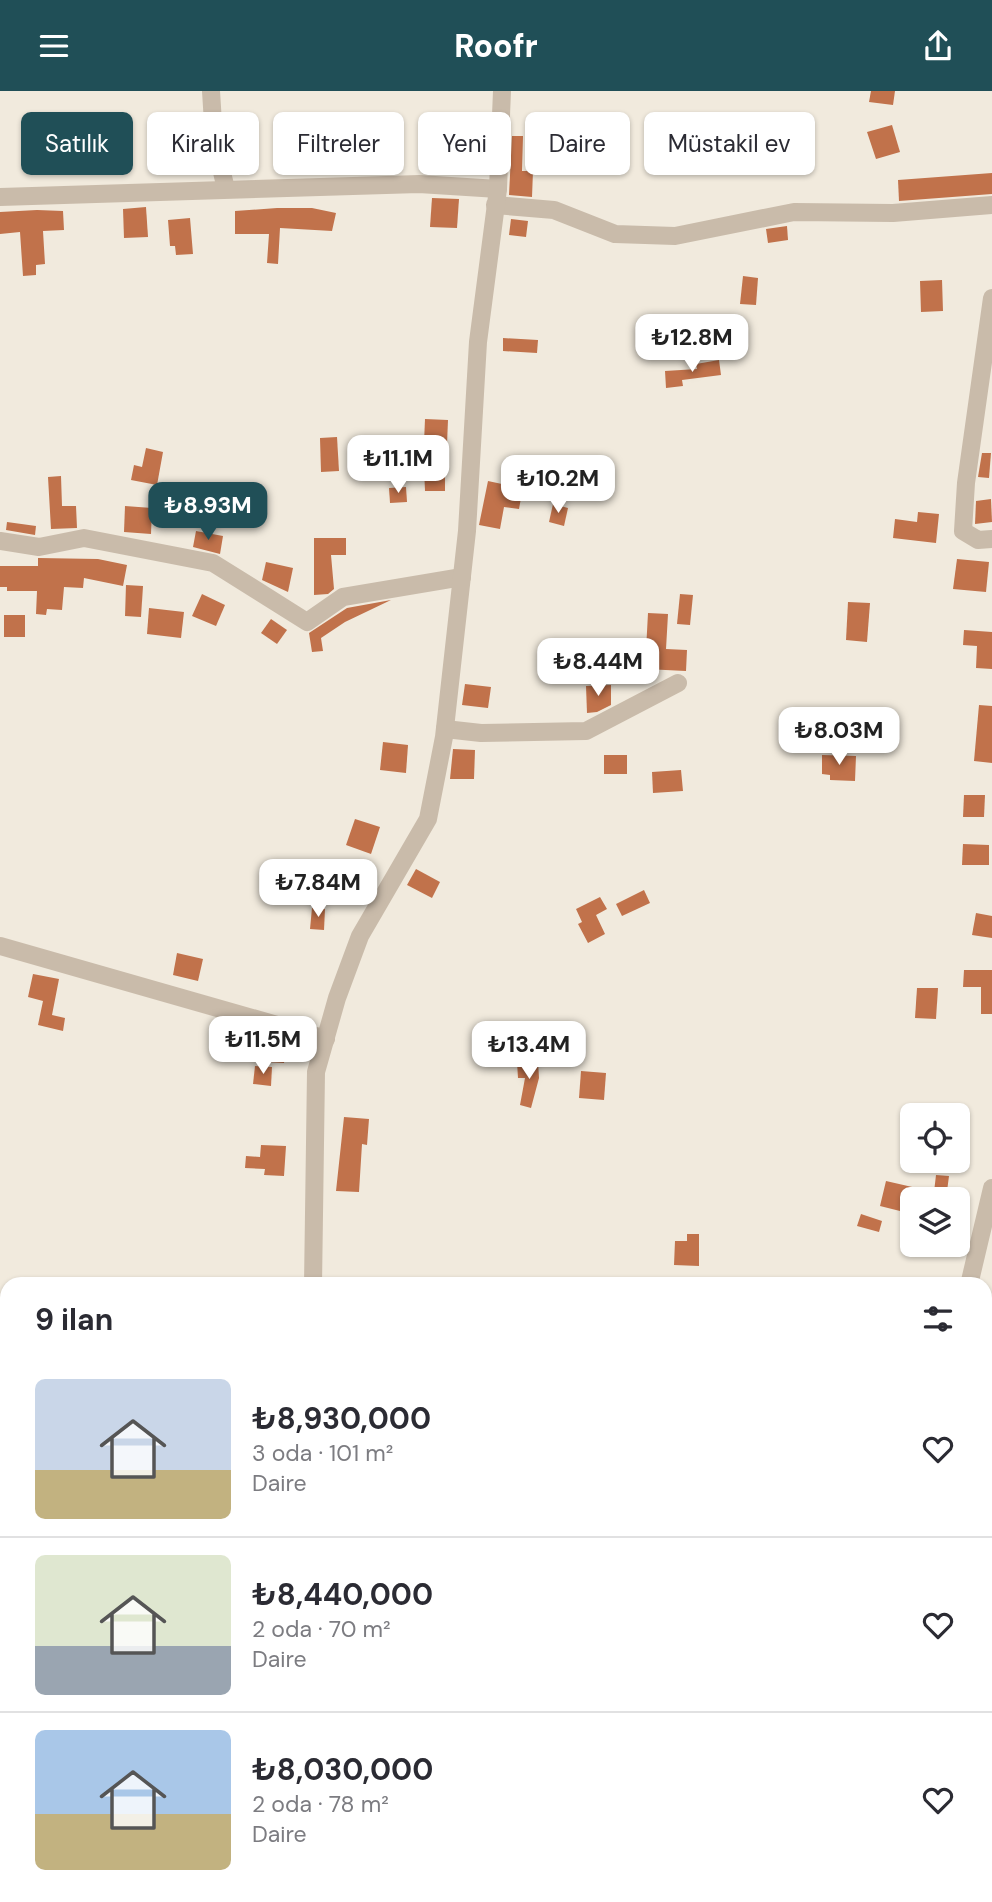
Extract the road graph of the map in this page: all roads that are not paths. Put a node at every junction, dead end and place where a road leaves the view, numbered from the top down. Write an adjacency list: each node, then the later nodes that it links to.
1 (211, 91): 3 (street)
2 (502, 91): 5 (street)
3 (226, 189): 4 (street); 5 (street)
4 (0, 197)
5 (496, 197): 6 (street); 10 (street)
6 (992, 205)
7 (992, 298): 8 (street)
8 (992, 538)
9 (0, 541): 10 (street)
10 (461, 577): 12 (street)
11 (678, 683): 12 (street)
12 (445, 729): 14 (street)
13 (0, 946): 14 (street)
14 (326, 1039): 16 (street)
15 (992, 1188): 17 (street)
16 (313, 1277)
17 (971, 1277)

